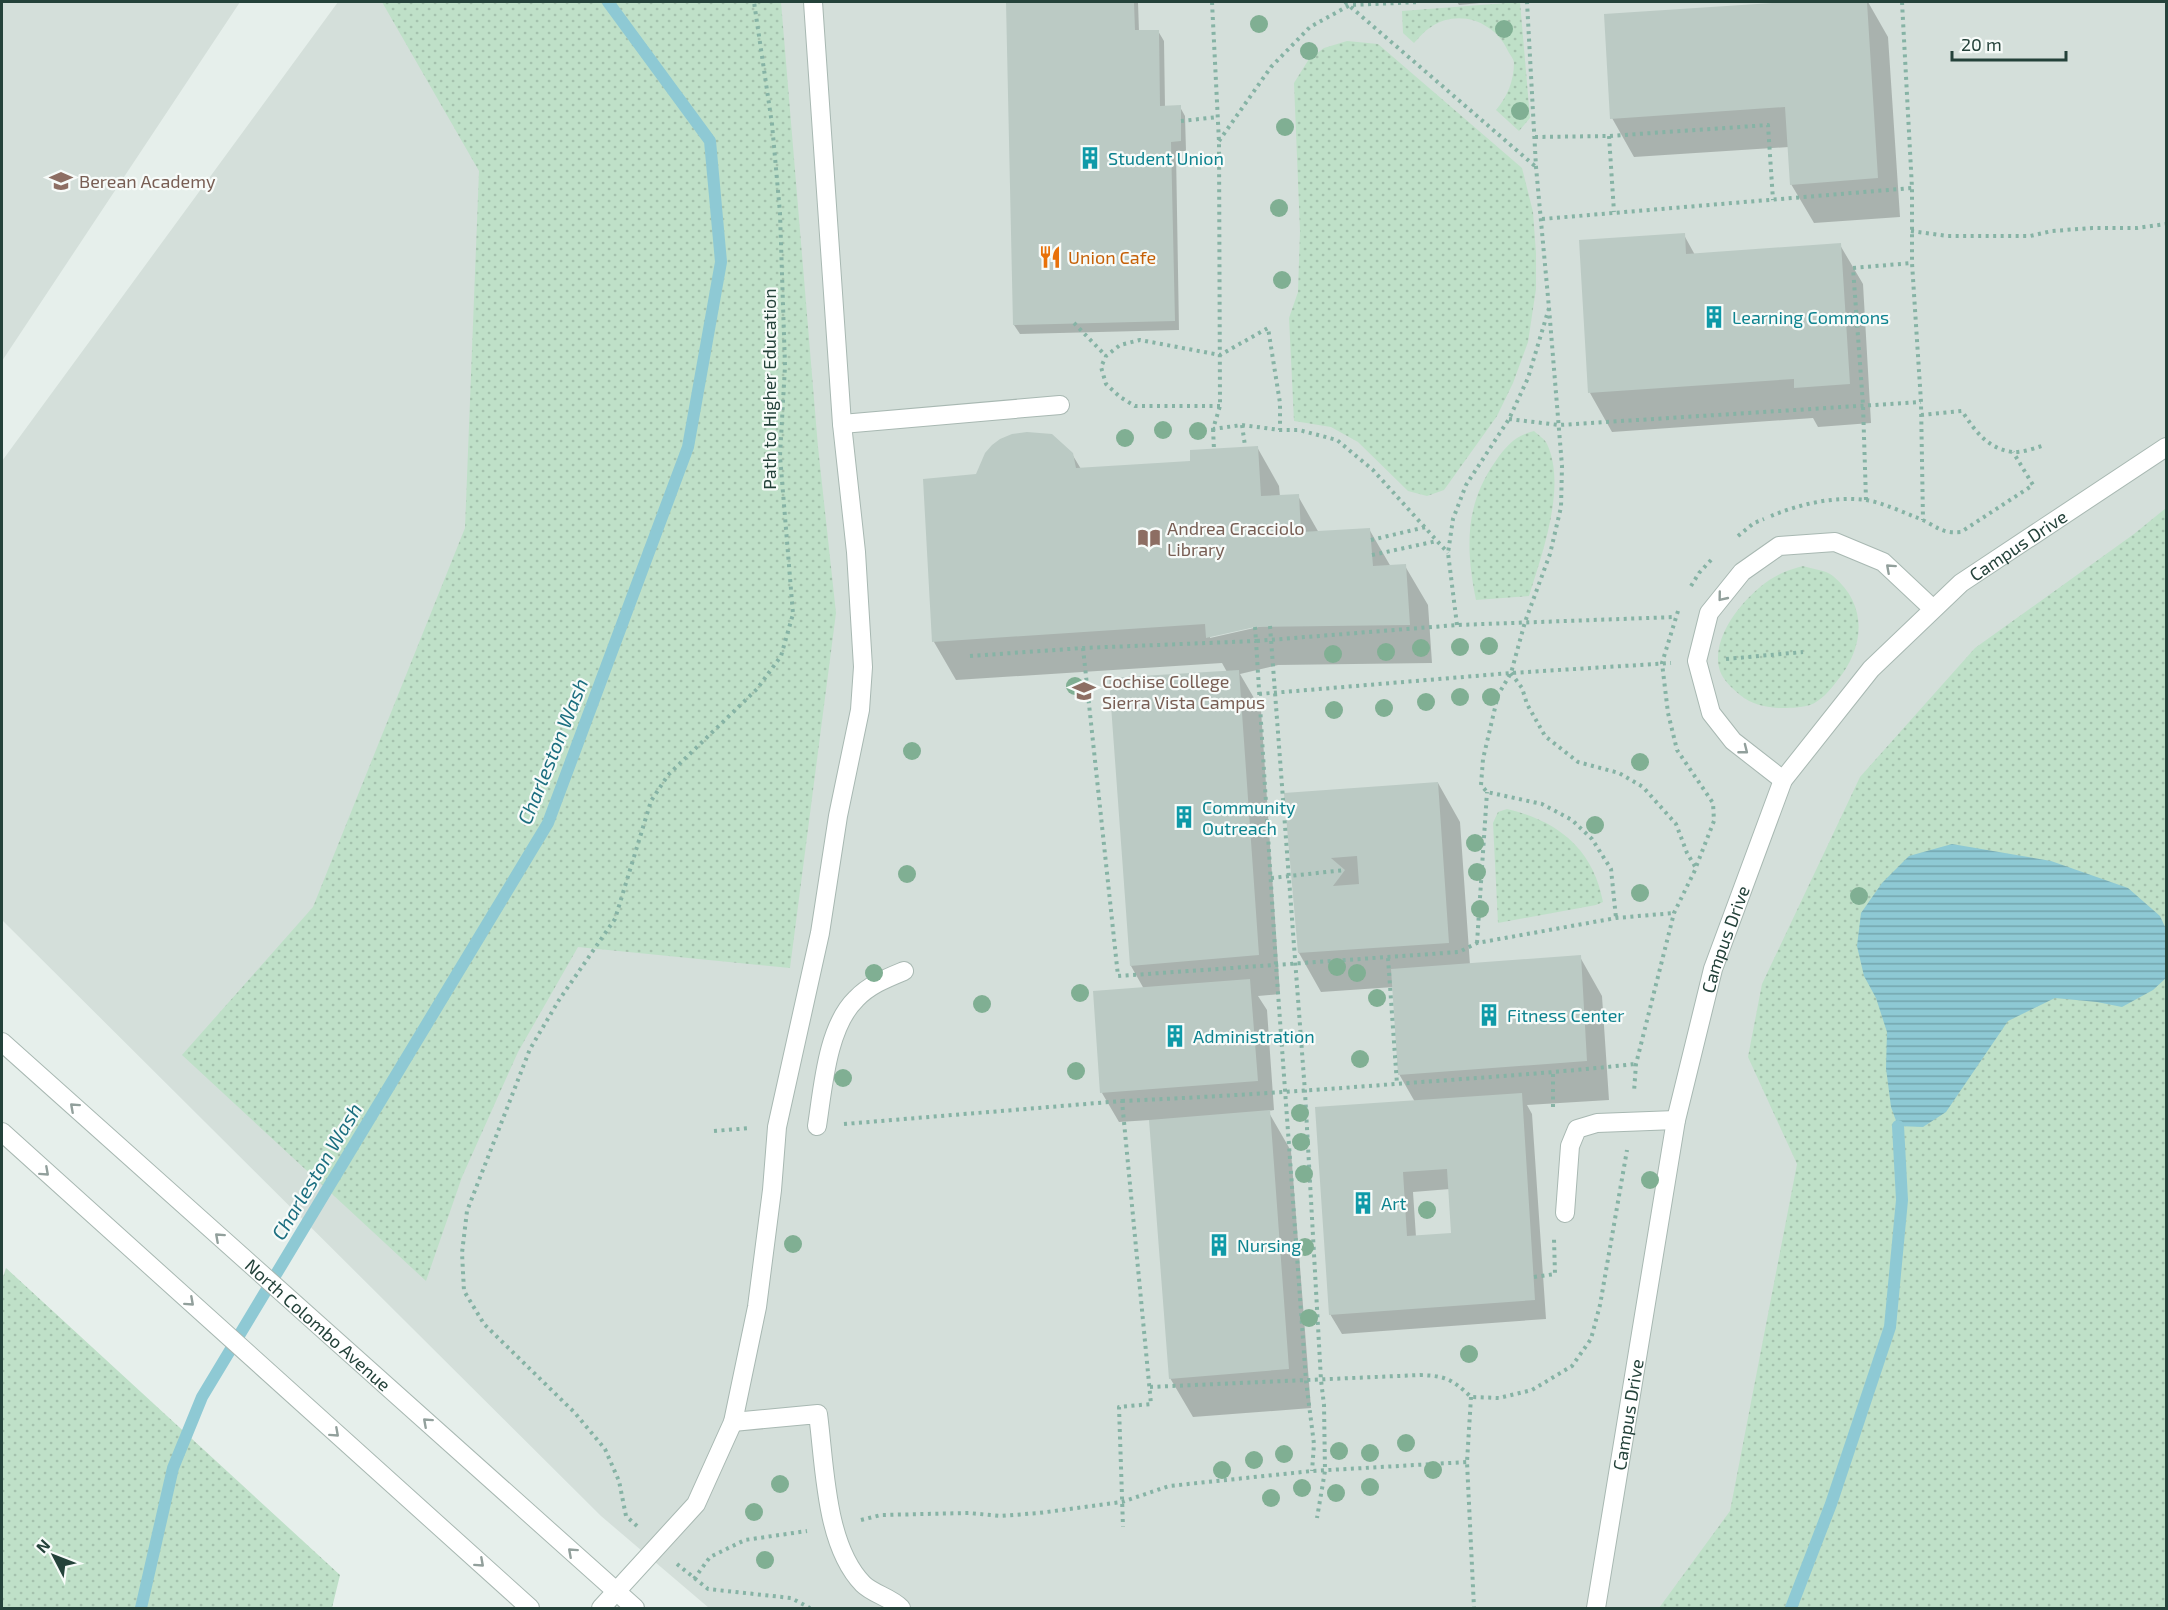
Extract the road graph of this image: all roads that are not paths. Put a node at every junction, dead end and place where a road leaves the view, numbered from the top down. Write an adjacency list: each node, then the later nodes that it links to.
1 (813, 2): 3 (street)
2 (1060, 405): 3 (street)
3 (842, 424): 13 (street)
4 (2166, 447): 5 (street, Campus Drive)
5 (1932, 608): 6 (street, Campus Drive); 6 (street, one-way to 6)
6 (1783, 780): 9 (street, Campus Drive)
7 (904, 970): 10 (street)
8 (2, 1042): 14 (street, North Colombo Avenue, one-way to 8)
9 (1676, 1120): 12 (street); 19 (street, Campus Drive)
10 (817, 1126)
11 (2, 1132): 15 (street, one-way to 15)
12 (1565, 1213)
13 (733, 1422): 14 (street); 18 (street)
14 (616, 1592): 16 (street); 17 (street, North Colombo Avenue)
15 (530, 1608)
16 (601, 1608)
17 (635, 1608)
18 (902, 1608)
19 (1596, 1608)

